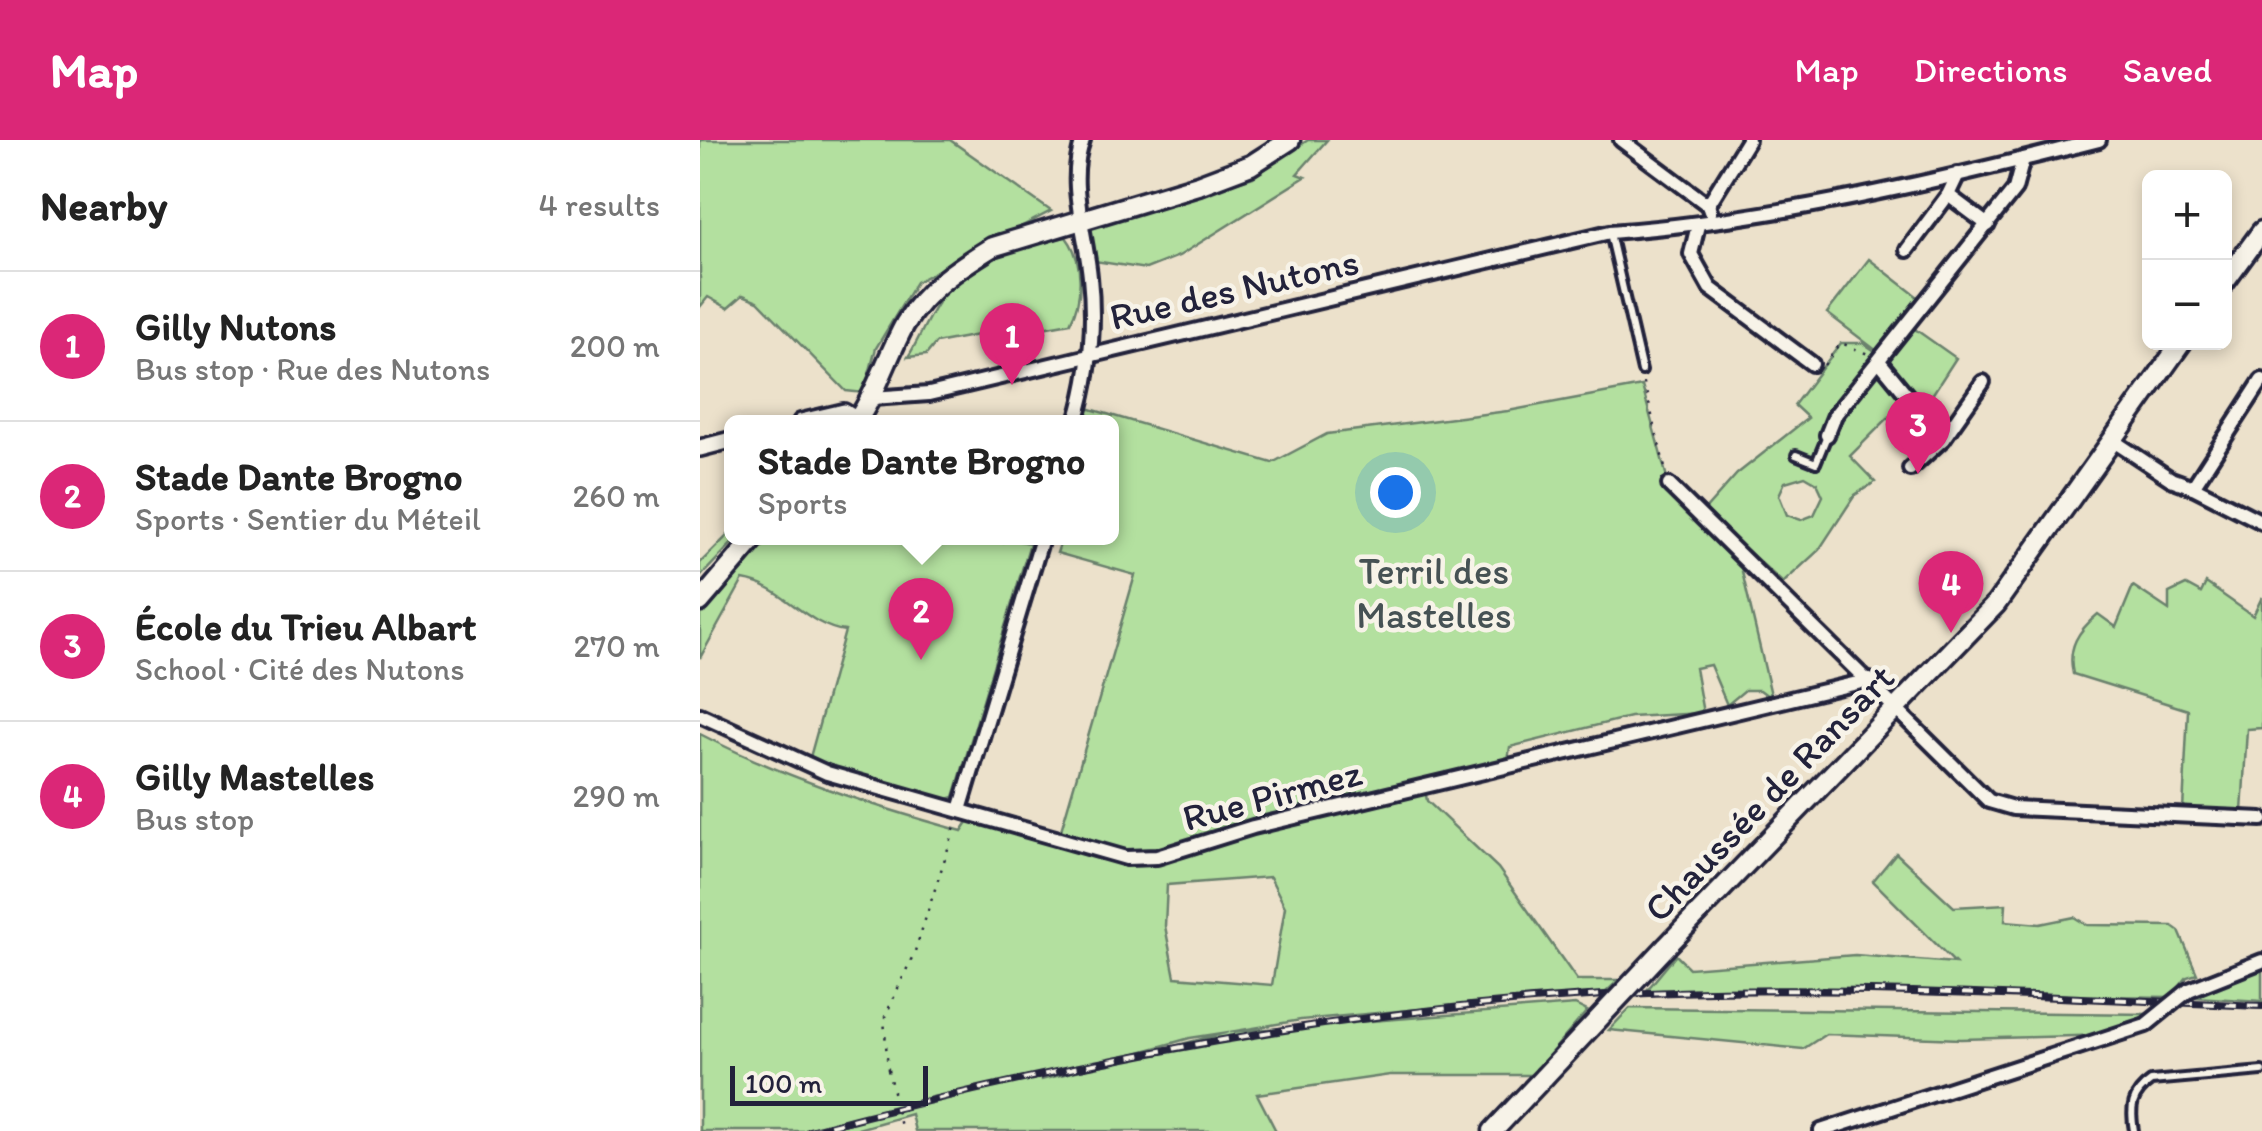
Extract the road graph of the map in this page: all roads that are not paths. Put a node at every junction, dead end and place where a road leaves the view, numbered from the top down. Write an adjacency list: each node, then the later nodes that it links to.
1 (1083, 140): 10 (street)
2 (1290, 140): 10 (main road)
3 (1621, 140): 9 (street)
4 (1748, 140): 9 (street)
5 (2099, 140): 6 (street, Rue des Nutons)
6 (2023, 159): 7 (street, Rue des Nutons); 12 (street)
7 (1958, 174): 8 (street); 11 (street, Rue des Nutons)
8 (1948, 195): 12 (street); 16 (street)
9 (1708, 205): 11 (street)
10 (1083, 219): 19 (street); 25 (main road)
11 (1713, 220): 13 (street, Rue des Nutons)
12 (1988, 225): 20 (street)
13 (1698, 226): 15 (street, Rue des Nutons); 21 (street)
14 (2262, 230): 17 (main road)
15 (1610, 232): 19 (street, Rue des Nutons); 22 (lane)
16 (1907, 250)
17 (2232, 272)
18 (2176, 350): 30 (main road, Chaussée de Ransart)
19 (1090, 355): 25 (street, Rue des Nutons); 27 (street)
20 (1880, 360): 28 (street); 29 (street)
21 (1812, 364)
22 (1642, 371)
23 (2262, 380): 34 (street)
24 (1983, 382): 29 (street)
25 (872, 398): 26 (main road)
26 (861, 415)
27 (1077, 415)
28 (1827, 434): 31 (lane)
29 (1943, 439): 32 (street)
30 (2112, 440): 34 (street); 40 (main road, Chaussée de Ransart)
31 (1796, 455)
32 (1910, 469)
33 (1669, 485): 39 (street)
34 (2193, 487): 35 (street)
35 (2262, 522)
36 (748, 545): 38 (main road)
37 (1040, 545): 42 (street)
38 (700, 602)
39 (1870, 680): 40 (street); 42 (street, Rue Pirmez)
40 (1896, 709): 43 (street); 46 (main road, Chaussée de Ransart, bridge)
41 (700, 714): 42 (street, Rue Pirmez)
42 (960, 810)
43 (2262, 819)
44 (2262, 961): 47 (street, bridge)
45 (2262, 1072): 48 (lane)
46 (1493, 1131)
47 (1821, 1131)
48 (2134, 1131)

